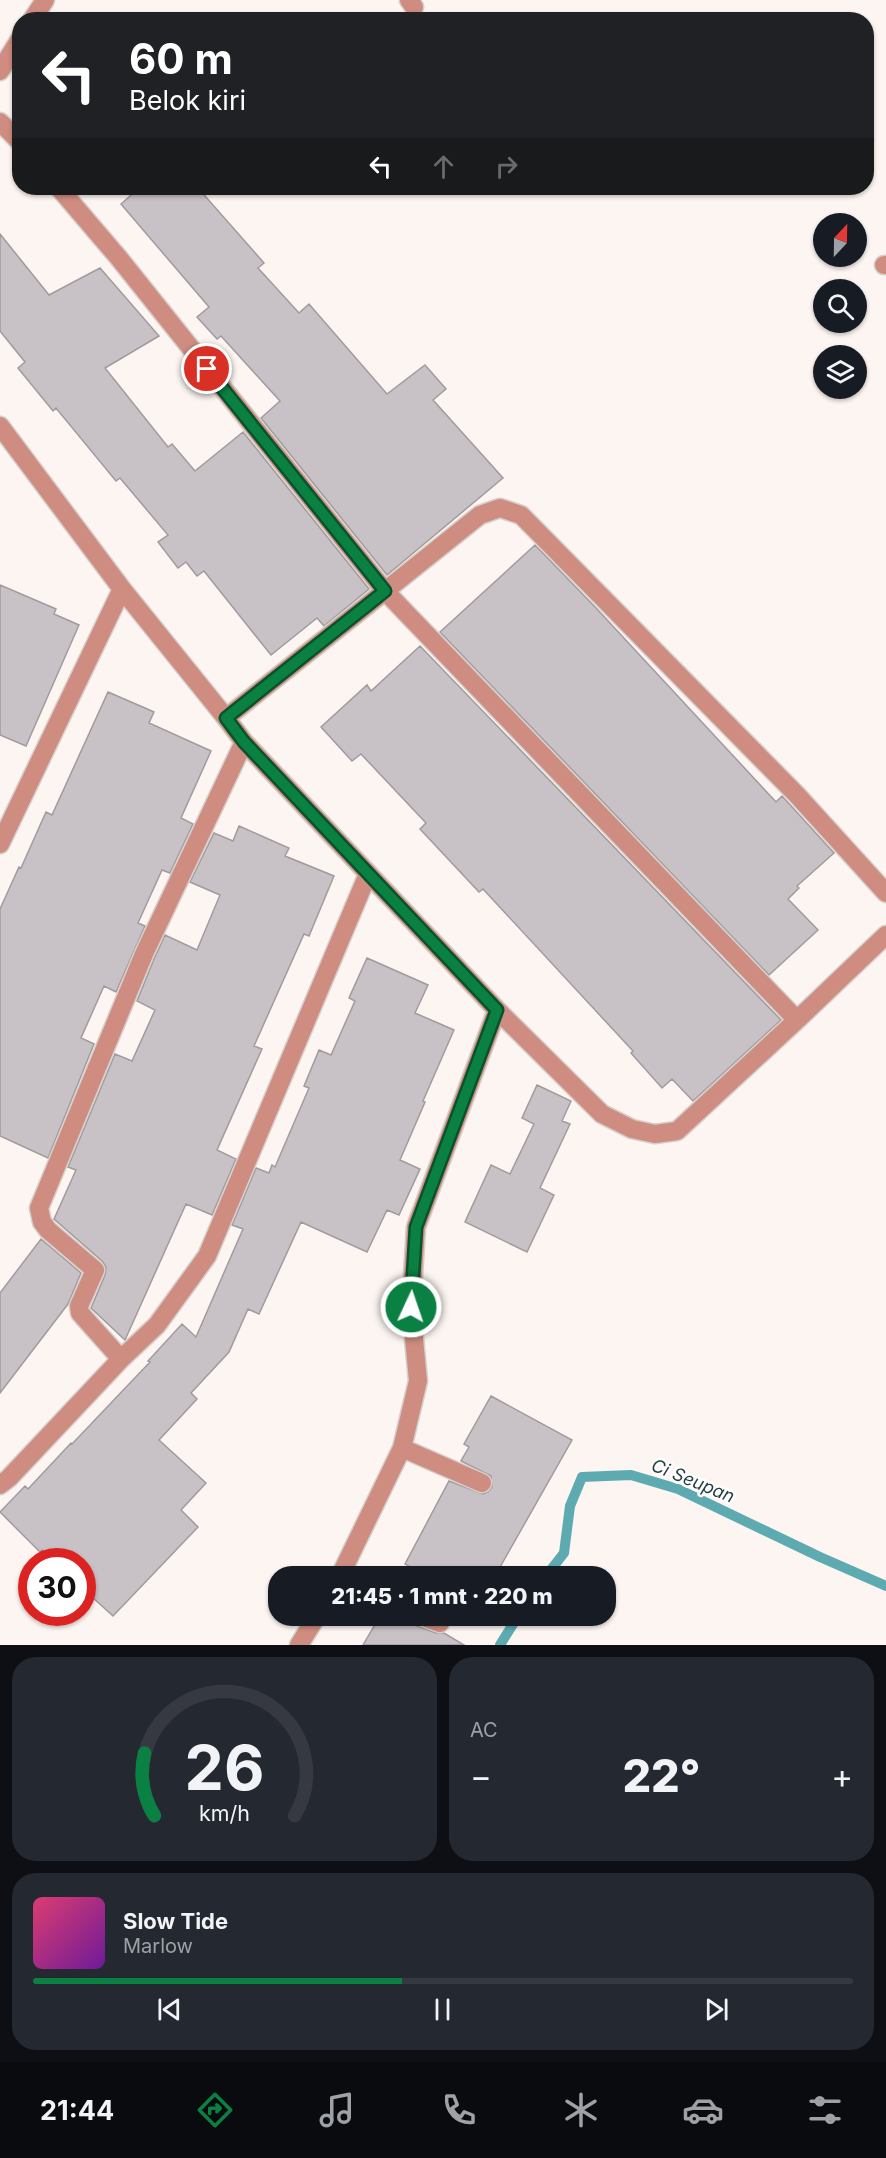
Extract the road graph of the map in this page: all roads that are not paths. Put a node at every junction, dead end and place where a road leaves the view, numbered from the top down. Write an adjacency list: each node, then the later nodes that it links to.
1 (12, 52): 2 (street)
2 (0, 71)
3 (0, 122): 4 (street)
4 (12, 134)
5 (65, 195): 8 (street)
6 (0, 426): 7 (street)
7 (122, 589): 9 (street); 11 (street)
8 (385, 591): 9 (street); 13 (street); 16 (street)
9 (226, 718): 10 (street)
10 (244, 742): 12 (street); 17 (street)
11 (0, 844)
12 (368, 874): 15 (street); 17 (street)
13 (886, 893)
14 (886, 935): 16 (street)
15 (497, 1010): 16 (street); 18 (street)
16 (797, 1020)
17 (121, 1359): 20 (street)
18 (402, 1448): 19 (street); 21 (street)
19 (482, 1483)
20 (0, 1485)
21 (345, 1566)
22 (311, 1626): 23 (street)
23 (299, 1645)

